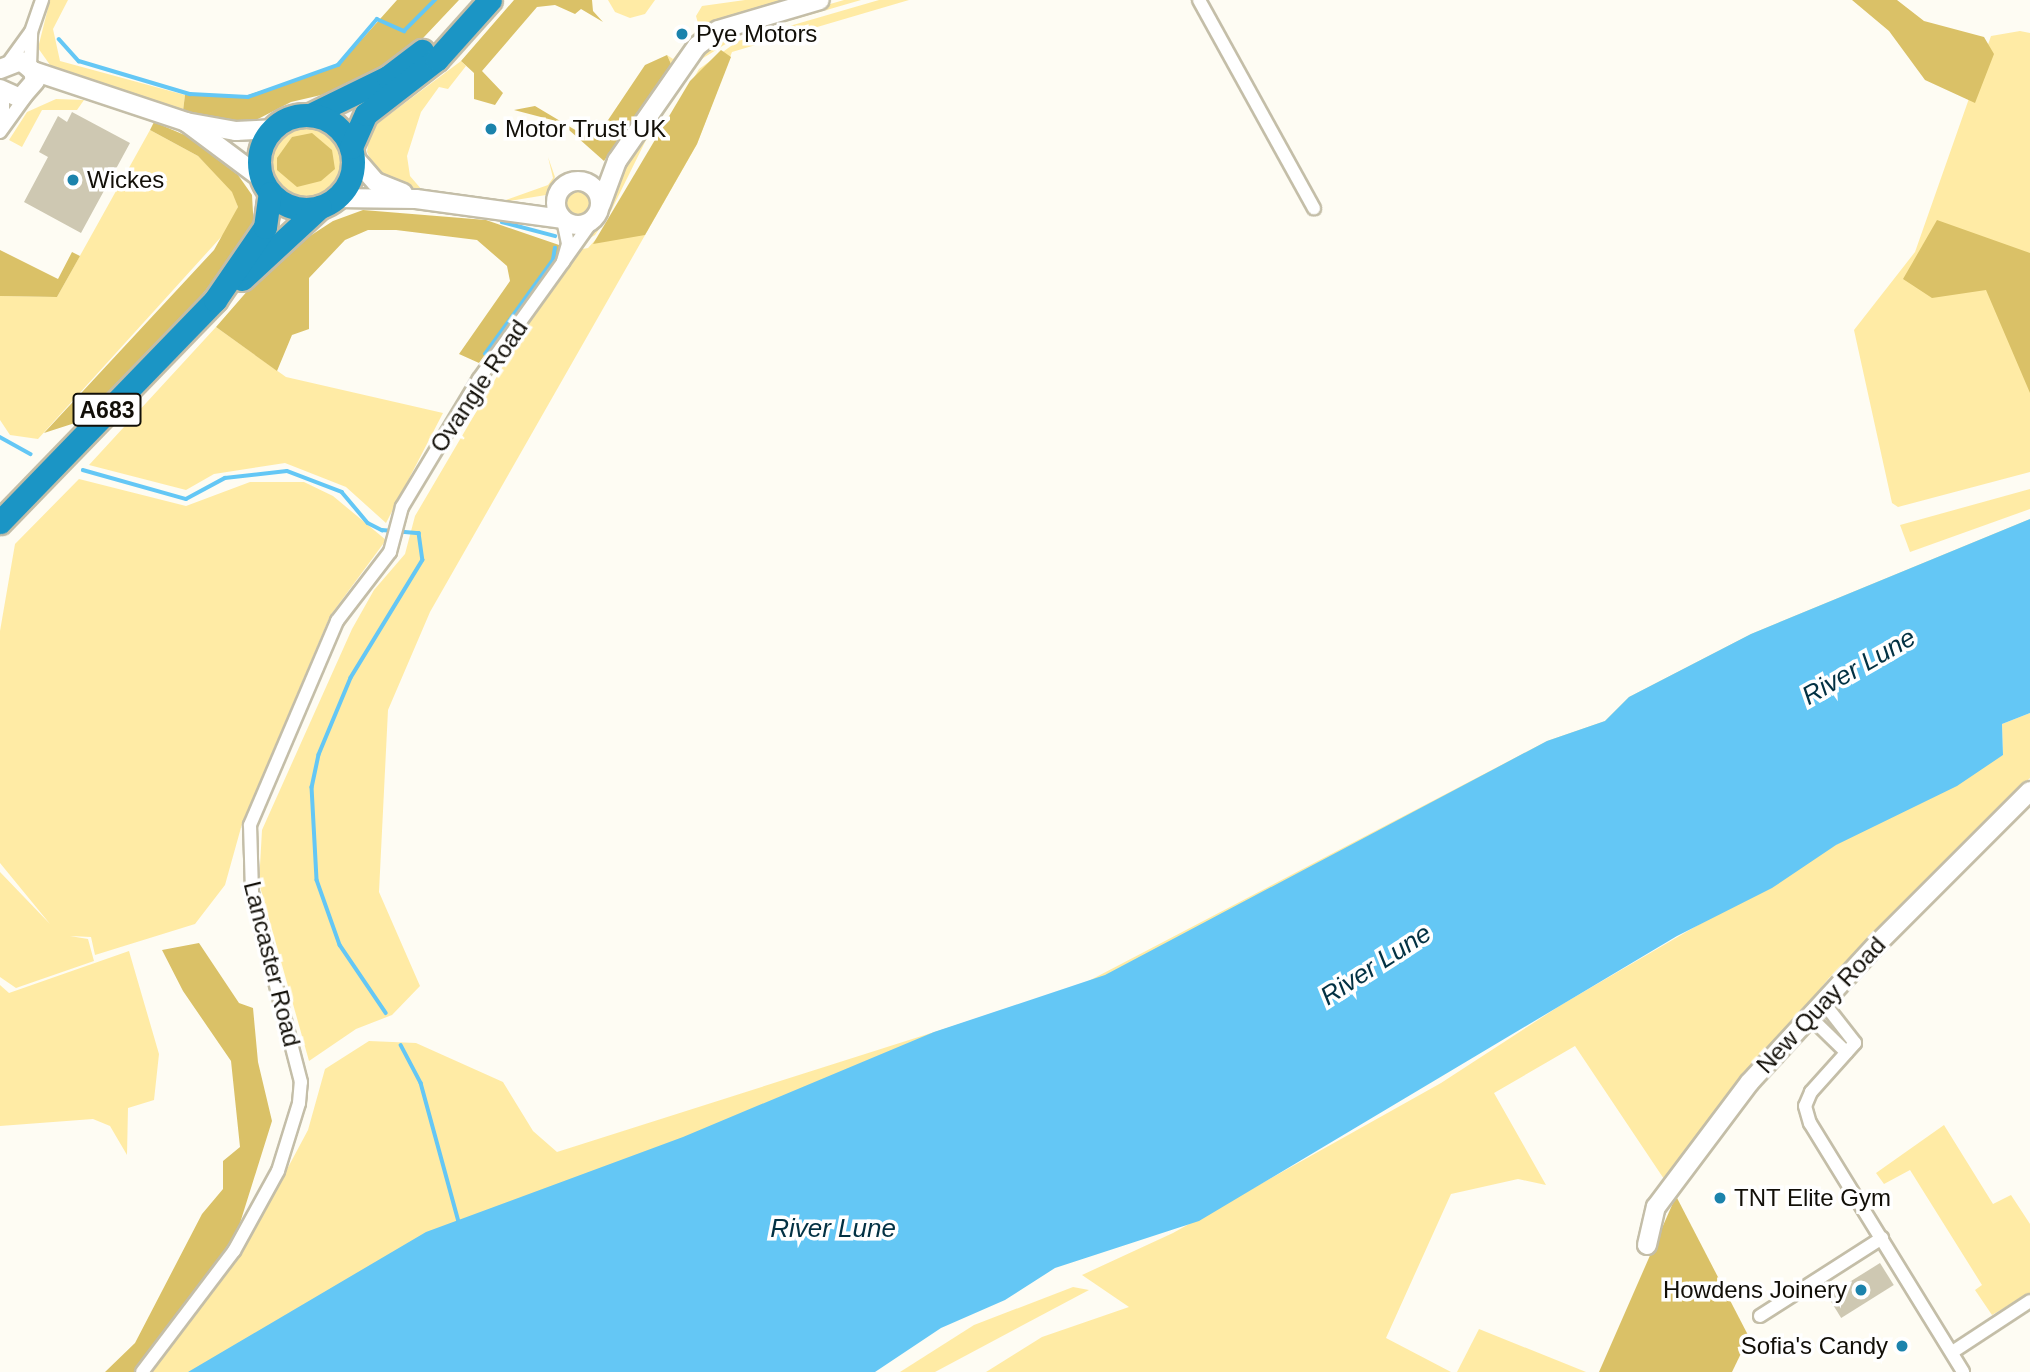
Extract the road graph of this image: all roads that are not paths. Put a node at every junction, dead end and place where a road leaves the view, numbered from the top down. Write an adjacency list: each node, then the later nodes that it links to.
1 (42, 0): 6 (street)
2 (473, 0): 12 (highway)
3 (490, 0): 16 (highway, A683)
4 (820, 0): 17 (main road)
5 (1199, 0): 24 (street)
6 (31, 32): 7 (street); 8 (street)
7 (4, 66): 8 (main road)
8 (32, 68): 9 (main road); 11 (main road)
9 (76, 87): 11 (main road); 13 (main road)
10 (2, 91): 11 (main road); 15 (street)
11 (28, 94): 15 (street)
12 (310, 115): 14 (highway); 16 (highway)
13 (187, 122): 14 (main road); 19 (main road)
14 (272, 129): 19 (highway, A683)
15 (2, 130)
16 (352, 151): 21 (main road); 22 (highway, A683)
17 (617, 161): 18 (main road); 23 (main road)
18 (582, 181): 20 (main road); 23 (main road)
19 (266, 185): 22 (highway); 29 (highway, A683)
20 (558, 193): 25 (main road); 26 (main road)
21 (416, 199): 22 (main road); 25 (main road)
22 (328, 203): 29 (highway, A683)
23 (601, 204): 27 (main road)
24 (1314, 208)
25 (498, 209): 26 (main road)
26 (562, 219): 27 (main road); 28 (street)
27 (592, 221): 28 (street, Ovangle Road)
28 (563, 262): 31 (street, Ovangle Road)
29 (215, 300): 30 (highway, A683)
30 (0, 522)
31 (394, 545): 41 (street, Lancaster Road)
32 (2030, 791): 33 (main road, New Quay Road)
33 (1823, 1002): 34 (main road, New Quay Road); 35 (street)
34 (1809, 1016): 35 (street); 37 (main road, New Quay Road)
35 (1846, 1052): 36 (street)
36 (1882, 1238): 39 (street); 40 (street)
37 (1647, 1245)
38 (2030, 1301): 40 (street)
39 (1760, 1316)
40 (1954, 1351): 42 (street)
41 (142, 1372)
42 (1963, 1372)

